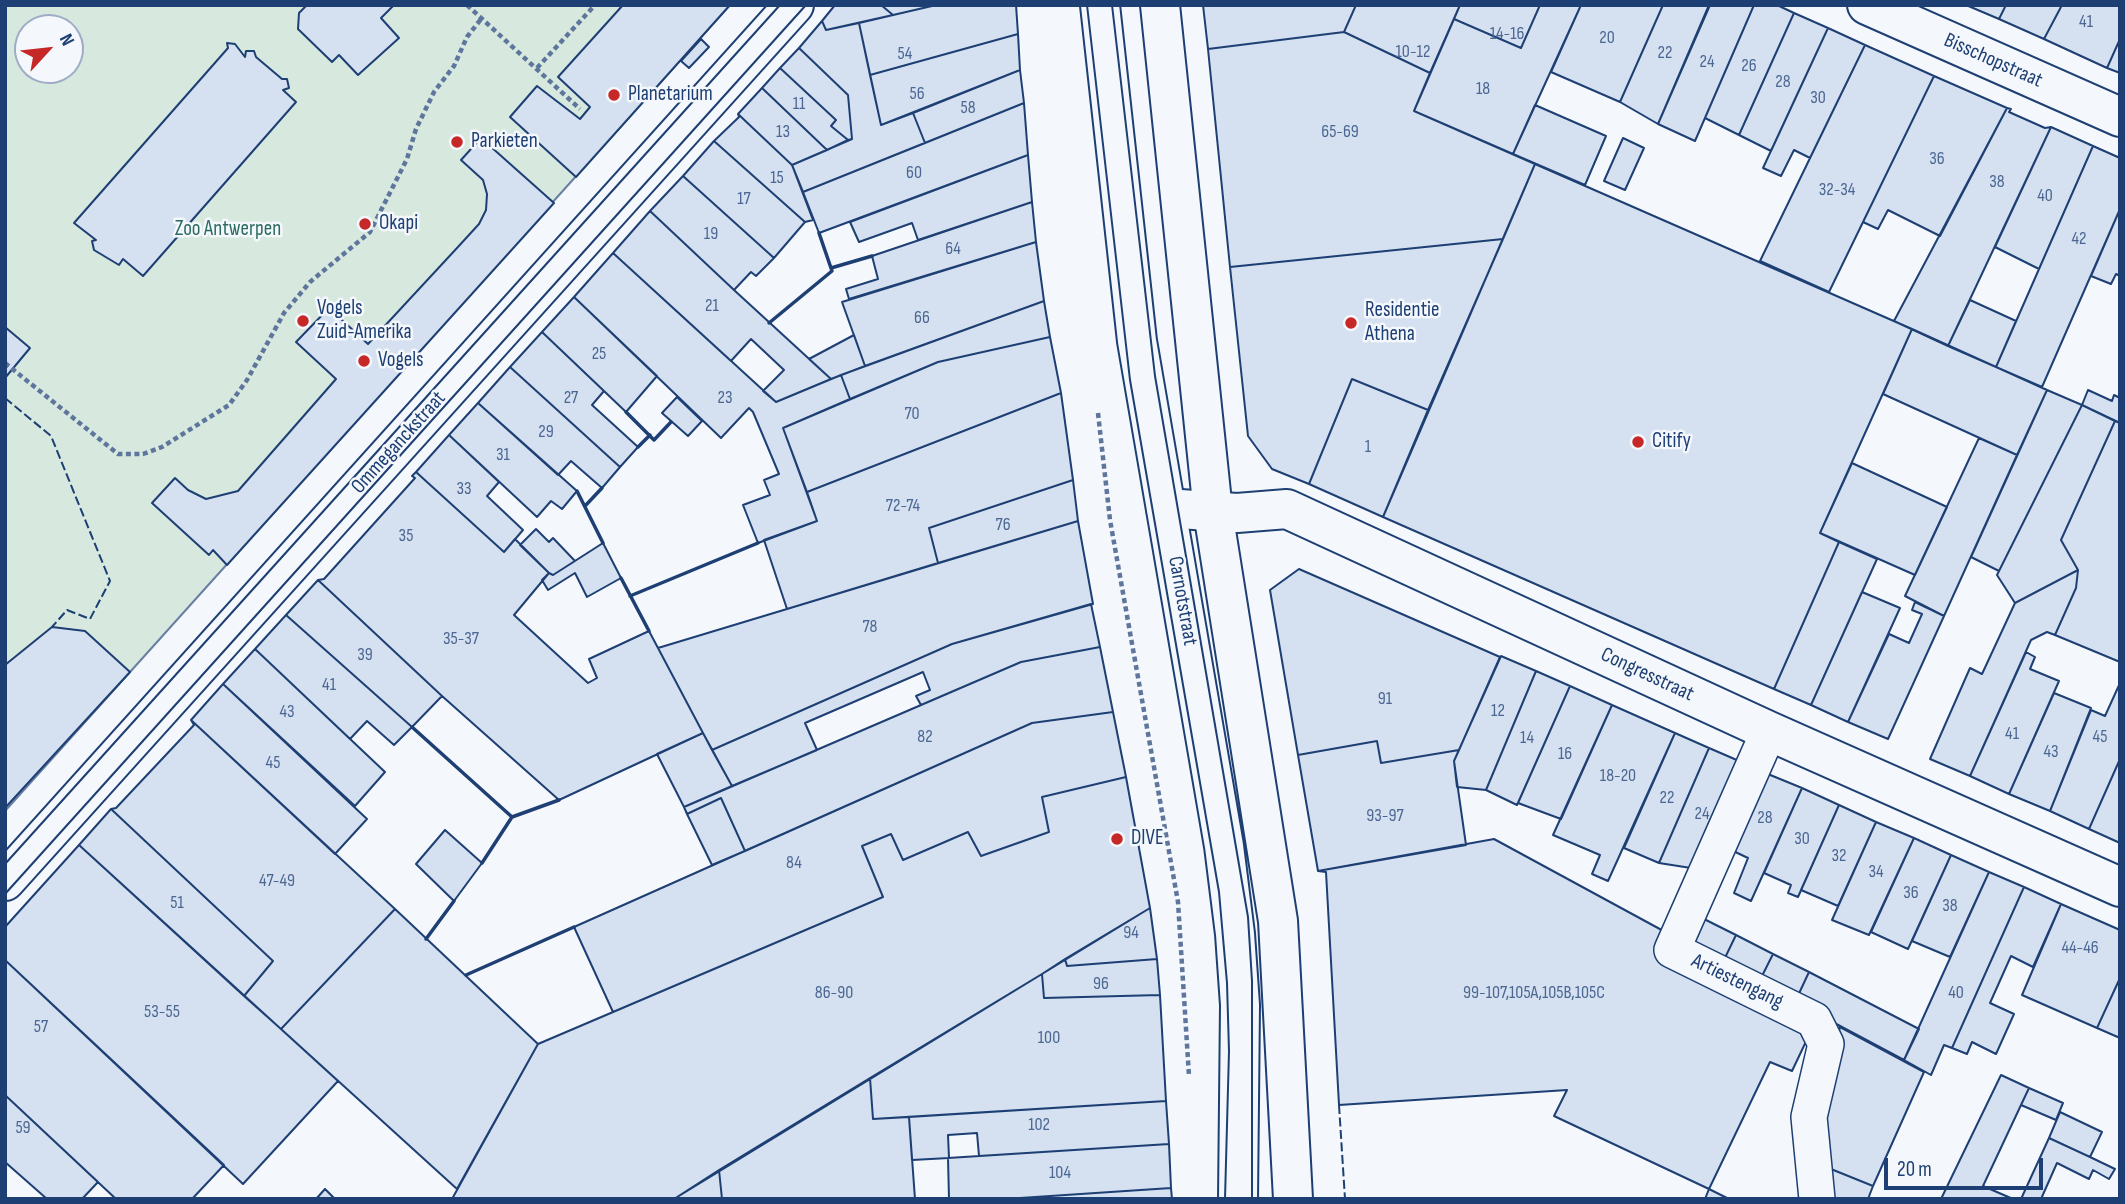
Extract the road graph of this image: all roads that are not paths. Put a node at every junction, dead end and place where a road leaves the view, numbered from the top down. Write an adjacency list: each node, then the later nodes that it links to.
1 (794, 5): 9 (street, Ommeganckstraat)
2 (1100, 5): 6 (street, Carnotstraat)
3 (1160, 5): 7 (street)
4 (1867, 5): 5 (street, Bisschopstraat)
5 (2120, 117)
6 (1166, 508): 7 (street, Congresstraat); 11 (street, Carnotstraat)
7 (1213, 512): 8 (street, Congresstraat); 12 (street)
8 (1769, 732): 10 (street, Congresstraat); 13 (street, Artiestengang)
9 (5, 881)
10 (2120, 887)
11 (1238, 1199)
12 (1293, 1199)
13 (1817, 1199)

